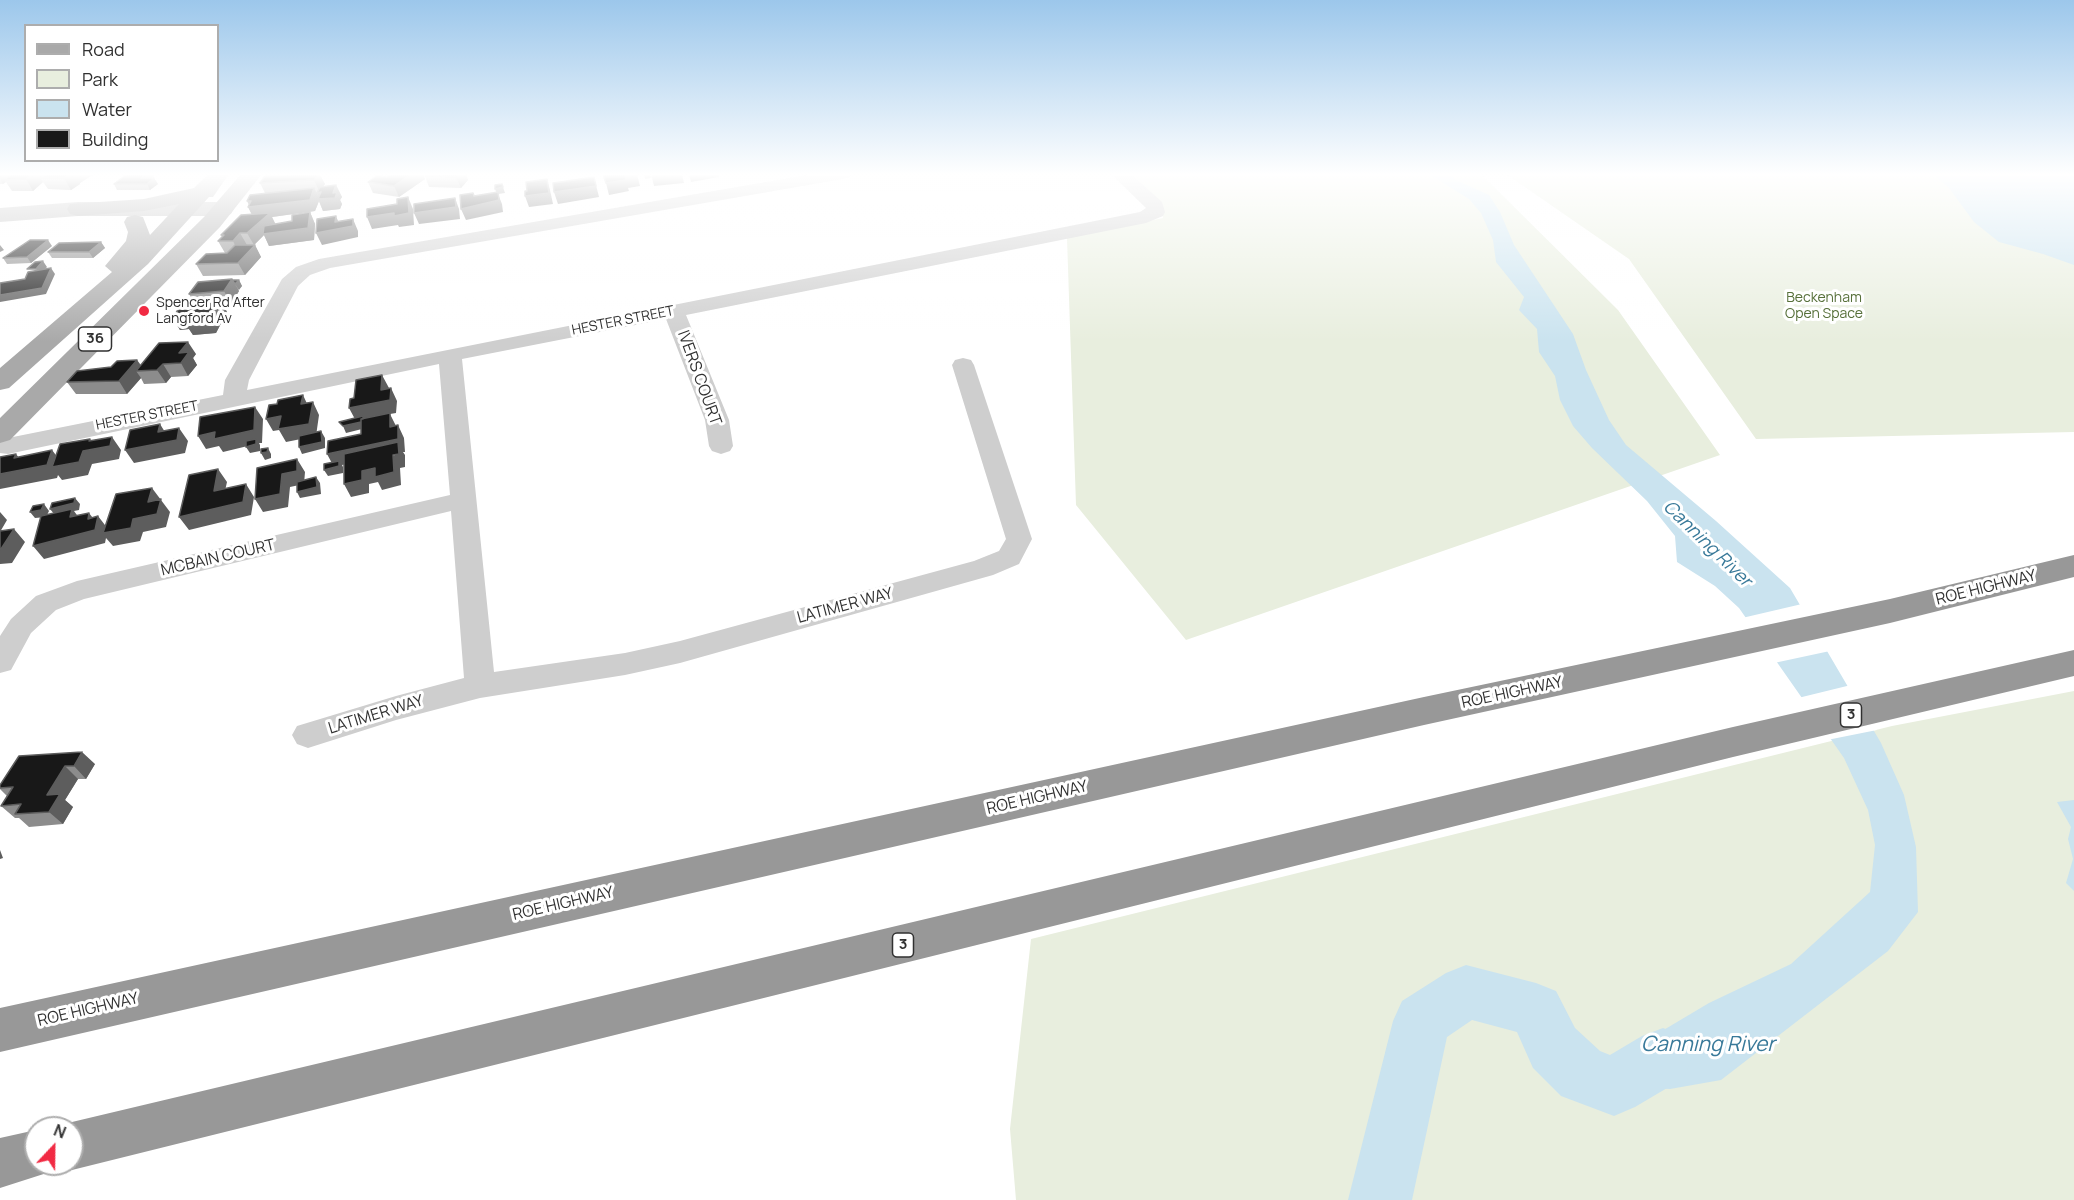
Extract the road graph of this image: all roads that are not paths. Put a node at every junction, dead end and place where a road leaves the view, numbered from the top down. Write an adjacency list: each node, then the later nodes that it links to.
1 (138, 230): 7 (main road)
2 (169, 230): 7 (main road, 36)
3 (204, 230): 13 (main road, 36)
4 (518, 230): 11 (street)
5 (1085, 230): 6 (street, HESTER STREET)
6 (674, 311): 8 (street, HESTER STREET); 16 (street, IVERS COURT)
7 (38, 349): 10 (main road, 36)
8 (450, 355): 11 (street, HESTER STREET); 17 (street)
9 (963, 365): 21 (street, LATIMER WAY)
10 (0, 382)
11 (234, 398): 12 (street, HESTER STREET)
12 (83, 429): 14 (street, HESTER STREET); 15 (street, HESTER STREET)
13 (0, 434)
14 (0, 441)
15 (0, 446)
16 (722, 446)
17 (464, 500): 19 (street, MCBAIN COURT); 21 (street)
18 (2074, 566): 23 (highway, ROE HIGHWAY)
19 (0, 662)
20 (2074, 663): 24 (highway, 3)
21 (480, 686): 22 (street, LATIMER WAY)
22 (308, 735)
23 (0, 1030)
24 (84, 1143)
25 (24, 1157): 26 (highway)
26 (0, 1163)

